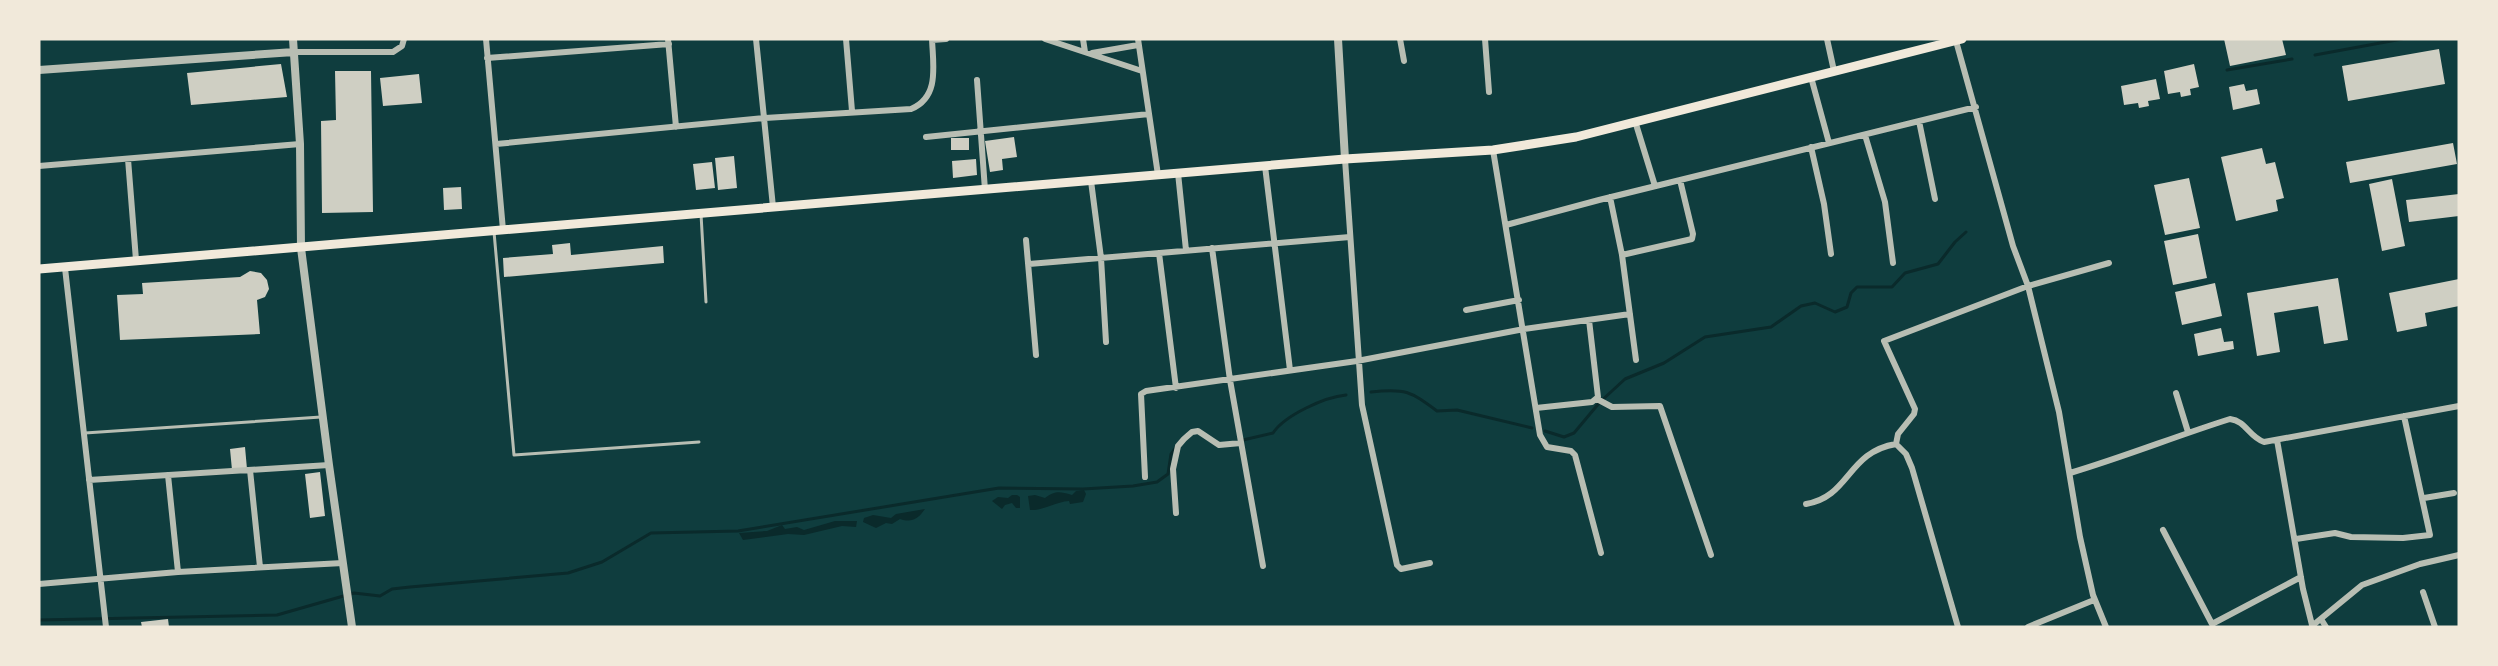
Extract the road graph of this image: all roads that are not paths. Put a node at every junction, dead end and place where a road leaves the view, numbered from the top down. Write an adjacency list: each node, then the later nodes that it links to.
1 (293, 39): 17 (street)
2 (404, 39): 17 (street)
3 (486, 39): 19 (street)
4 (756, 39): 30 (street)
5 (846, 39): 28 (street)
6 (946, 39): 13 (street)
7 (1045, 39): 18 (street)
8 (1083, 39): 18 (street)
9 (1338, 39): 43 (street)
10 (1400, 39): 20 (street)
11 (1485, 39): 26 (street)
12 (1827, 39): 23 (street)
13 (932, 40): 28 (street)
14 (1952, 40): 23 (main road); 27 (street)
15 (668, 41): 19 (street); 33 (street)
16 (1138, 42): 18 (street); 22 (street)
17 (294, 52): 21 (street); 38 (street)
18 (1088, 53): 22 (street)
19 (487, 58): 39 (street)
20 (1404, 61)
21 (39, 70)
22 (1142, 71): 29 (street)
23 (1834, 71): 24 (main road)
24 (1811, 77): 31 (main road); 37 (street)
25 (977, 80): 34 (street)
26 (1489, 92)
27 (1976, 107): 32 (street); 74 (street)
28 (852, 111): 30 (street)
29 (1149, 114): 34 (street); 47 (street)
30 (765, 118): 33 (street); 54 (street)
31 (1635, 121): 41 (main road); 50 (street)
32 (1919, 121): 35 (street); 53 (street)
33 (676, 127): 39 (street)
34 (980, 130): 36 (street); 51 (street)
35 (1865, 135): 37 (street); 69 (street)
36 (926, 137)
37 (1829, 142): 40 (street)
38 (300, 144): 42 (street); 61 (street)
39 (496, 144): 57 (street)
40 (1811, 147): 48 (street); 65 (street)
41 (1494, 150): 43 (main road); 56 (street)
42 (128, 159): 44 (street); 68 (street)
43 (1345, 159): 45 (main road); 58 (street)
44 (39, 166)
45 (1265, 166): 46 (main road); 60 (street)
46 (1178, 173): 47 (main road); 63 (street)
47 (1158, 175): 49 (main road)
48 (1680, 180): 50 (street); 66 (street)
49 (1091, 182): 51 (main road); 67 (street)
50 (1655, 186): 52 (street)
51 (985, 190): 54 (main road)
52 (1610, 197): 56 (street); 66 (street)
53 (1935, 199)
54 (773, 207): 55 (main road)
55 (701, 213): 57 (main road); 76 (lane)
56 (1506, 225): 75 (street)
57 (498, 230): 61 (main road); 97 (lane)
58 (1350, 237): 60 (street); 84 (street)
59 (1026, 240): 71 (street)
60 (1274, 243): 62 (street); 85 (street)
61 (301, 248): 68 (main road); 93 (street)
62 (1212, 248): 63 (street); 86 (street)
63 (1186, 250): 64 (street)
64 (1159, 253): 67 (street); 87 (street)
65 (1831, 254)
66 (1622, 255): 78 (street)
67 (1101, 258): 71 (street); 81 (street)
68 (136, 260): 72 (main road)
69 (1893, 262)
70 (2109, 263): 74 (street)
71 (1029, 264): 82 (street)
72 (65, 268): 73 (main road); 95 (street)
73 (39, 269)
74 (2028, 286): 99 (street); 102 (street)
75 (1519, 300): 77 (street); 80 (street)
76 (706, 302)
77 (1466, 310)
78 (1630, 314): 79 (street); 83 (street)
79 (1589, 320): 80 (street); 89 (street)
80 (1524, 329): 84 (street); 91 (street)
81 (1106, 342)
82 (1036, 355)
83 (1636, 360)
84 (1358, 361): 85 (street); 116 (street)
85 (1290, 370): 86 (street)
86 (1230, 380): 87 (street); 98 (street)
87 (1176, 388): 104 (street)
88 (2175, 393): 94 (street)
89 (1599, 401): 91 (street); 113 (street)
90 (2459, 406): 92 (street)
91 (1536, 408): 112 (street)
92 (2404, 416): 96 (street); 107 (street)
93 (322, 417): 95 (lane); 100 (street)
94 (2188, 432): 96 (street); 102 (street)
95 (84, 433): 105 (street)
96 (2277, 440): 111 (street)
97 (699, 442)
98 (1241, 442): 109 (street); 117 (street)
99 (1896, 444): 108 (street); 130 (street)
100 (328, 465): 101 (street); 115 (street)
101 (250, 470): 103 (street); 118 (street)
102 (2070, 473): 124 (street)
103 (168, 475): 105 (street); 119 (street)
104 (1145, 477)
105 (89, 480): 120 (street)
106 (2454, 493): 107 (street)
107 (2424, 498): 111 (street)
108 (1806, 504)
109 (1176, 513)
110 (2163, 530): 127 (street)
111 (2296, 539): 121 (street)
112 (1601, 553)
113 (1711, 555)
114 (2459, 555): 125 (street)
115 (343, 563): 118 (street); 129 (street)
116 (1430, 563)
117 (1263, 566)
118 (260, 567): 119 (street)
119 (178, 572): 120 (street)
120 (100, 577): 122 (street); 126 (street)
121 (2301, 577): 127 (street); 128 (street)
122 (39, 584)
123 (2423, 592): 134 (street)
124 (2094, 600): 131 (street); 132 (street)
125 (2321, 619): 128 (street); 133 (street)
126 (106, 626)
127 (2210, 626)
128 (2312, 626)
129 (352, 627)
130 (1958, 627)
131 (2028, 627)
132 (2106, 627)
133 (2326, 627)
134 (2435, 627)

